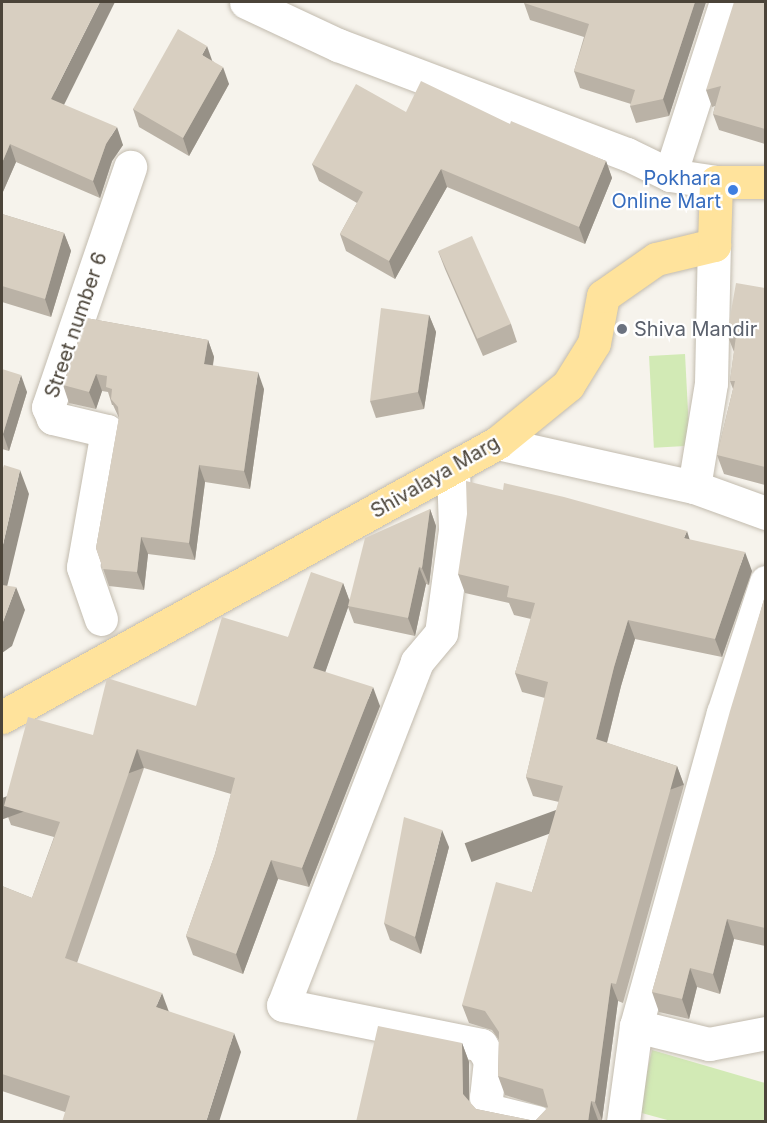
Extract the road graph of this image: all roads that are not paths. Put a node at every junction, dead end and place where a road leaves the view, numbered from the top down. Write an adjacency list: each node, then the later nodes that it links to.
1 (246, 2): 4 (street)
2 (726, 2): 4 (street)
3 (130, 167): 13 (street, Street number 6)
4 (670, 175): 5 (street)
5 (716, 182): 6 (main road); 7 (main road)
6 (765, 182)
7 (714, 245): 8 (main road, Shivalaya Marg); 10 (street)
8 (497, 443): 9 (main road, Shivalaya Marg); 10 (street)
9 (453, 469): 14 (main road, Shivalaya Marg); 17 (street)
10 (694, 487): 11 (street)
11 (765, 513)
12 (765, 582): 15 (street)
13 (101, 619)
14 (2, 717)
15 (636, 1026): 16 (street); 18 (street)
16 (765, 1034)
17 (537, 1122)
18 (623, 1122)

